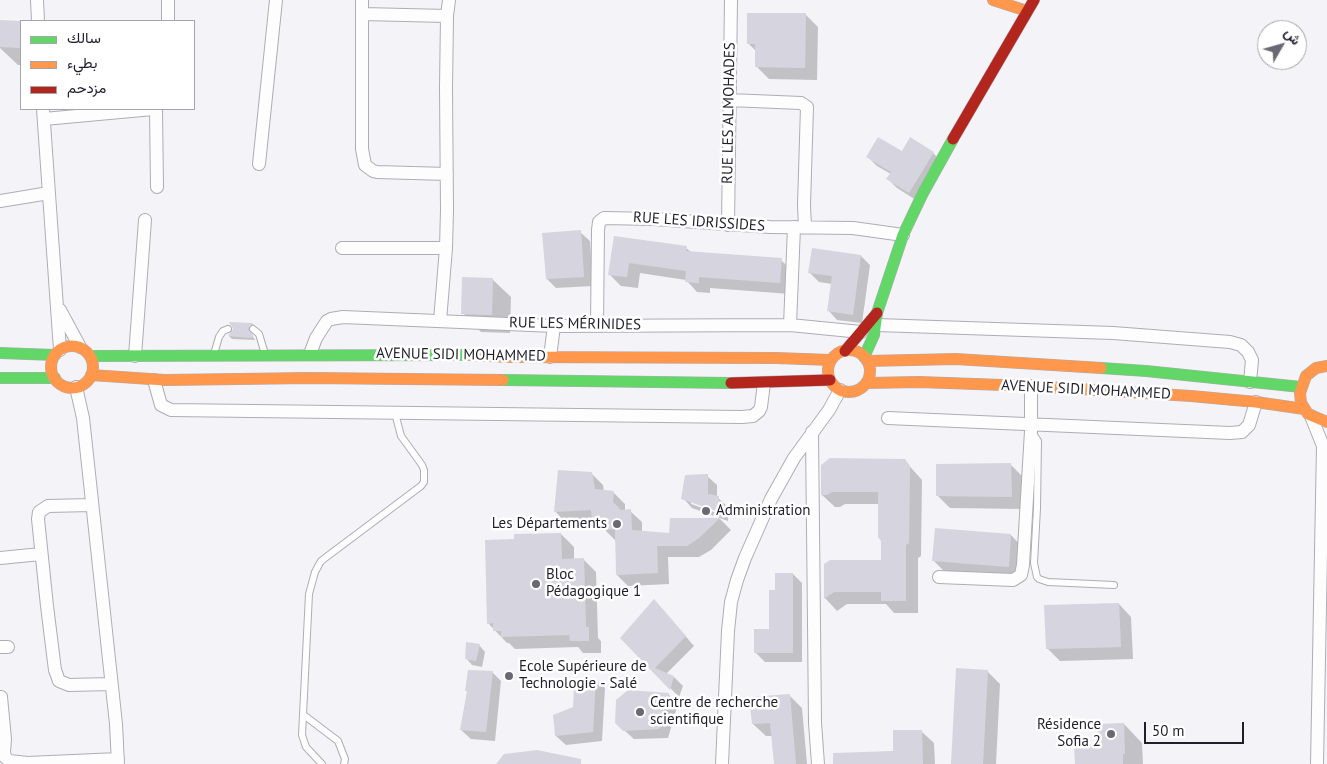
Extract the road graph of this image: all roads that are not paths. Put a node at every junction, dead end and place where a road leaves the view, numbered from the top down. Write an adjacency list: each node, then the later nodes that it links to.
1 (37, 0): 12 (street)
2 (168, 0): 13 (street)
3 (276, 0): 18 (street)
4 (362, 0): 10 (street)
5 (449, 0): 11 (street)
6 (731, 0): 14 (street, RUE LES ALMOHADES)
7 (993, 0): 9 (main road)
8 (1034, 0): 9 (main road)
9 (1027, 11): 26 (main road)
10 (363, 14): 11 (street); 19 (street)
11 (447, 16): 19 (street)
12 (38, 20)
13 (168, 20)
14 (729, 100): 24 (street, RUE LES ALMOHADES); 25 (street)
15 (133, 110): 17 (street)
16 (155, 110): 20 (street)
17 (43, 114): 21 (street)
18 (259, 164)
19 (447, 174): 28 (street)
20 (157, 187)
21 (49, 192): 22 (street); 29 (street)
22 (0, 201)
23 (144, 220): 46 (street)
24 (728, 225): 25 (street, RUE LES IDRISSIDES); 32 (street, RUE LES IDRISSIDES)
25 (800, 227): 26 (street, RUE LES IDRISSIDES); 33 (street)
26 (903, 235): 30 (main road)
27 (342, 248): 28 (street)
28 (446, 248): 31 (street)
29 (58, 305): 38 (street); 40 (street)
30 (877, 319): 37 (main road); 48 (main road); 59 (street)
31 (440, 321): 34 (street, RUE LES MÉRINIDES); 42 (street, RUE LES MÉRINIDES)
32 (597, 325): 33 (street, RUE LES MÉRINIDES); 34 (street, RUE LES MÉRINIDES)
33 (790, 325): 37 (street, RUE LES MÉRINIDES)
34 (554, 326): 47 (street)
35 (228, 329): 50 (lane)
36 (253, 329): 43 (lane)
37 (861, 332): 39 (main road)
38 (80, 347): 40 (main road); 45 (main road)
39 (845, 351): 48 (main road); 49 (main road)
40 (57, 352): 41 (main road); 54 (main road)
41 (0, 353)
42 (310, 354): 43 (main road, AVENUE SIDI MOHAMMED); 47 (main road, AVENUE SIDI MOHAMMED)
43 (266, 355): 50 (main road, AVENUE SIDI MOHAMMED); 55 (main road)
44 (1327, 355): 51 (main road)
45 (90, 356): 46 (main road, AVENUE SIDI MOHAMMED); 52 (main road)
46 (135, 356): 50 (main road, AVENUE SIDI MOHAMMED)
47 (550, 357): 49 (main road, AVENUE SIDI MOHAMMED)
48 (865, 359): 59 (main road, AVENUE SIDI MOHAMMED); 60 (main road)
49 (831, 360): 57 (main road)
50 (209, 365): 55 (main road, AVENUE SIDI MOHAMMED); 56 (main road, AVENUE SIDI MOHAMMED)
51 (1322, 367): 63 (main road)
52 (91, 375): 56 (main road, AVENUE SIDI MOHAMMED); 62 (main road)
53 (0, 378): 54 (main road)
54 (55, 378): 62 (main road)
55 (267, 378): 58 (main road, AVENUE SIDI MOHAMMED)
56 (154, 380): 67 (street)
57 (830, 380): 58 (main road, AVENUE SIDI MOHAMMED); 64 (main road)
58 (764, 382): 67 (street)
59 (1250, 382): 63 (main road, AVENUE SIDI MOHAMMED)
60 (866, 383): 61 (main road, AVENUE SIDI MOHAMMED); 64 (main road)
61 (1031, 386): 65 (main road, AVENUE SIDI MOHAMMED); 70 (street)
62 (76, 387): 73 (street)
63 (1301, 387): 66 (main road)
64 (840, 390): 71 (street)
65 (1256, 402): 66 (main road, AVENUE SIDI MOHAMMED); 70 (street)
66 (1308, 412): 69 (main road, AVENUE SIDI MOHAMMED); 72 (street)
67 (395, 413): 81 (lane)
68 (888, 418): 70 (street)
69 (1327, 422)
70 (1031, 427): 76 (street); 77 (lane)
71 (812, 432): 86 (street); 87 (street)
72 (1326, 444): 78 (street)
73 (91, 505): 74 (street); 79 (street)
74 (41, 554): 75 (street); 79 (street)
75 (0, 558)
76 (939, 577)
77 (1114, 585)
78 (1324, 613): 88 (street)
79 (111, 684): 83 (street)
80 (1, 696): 82 (street)
81 (304, 716): 84 (lane); 85 (lane)
82 (3, 739): 83 (street)
83 (118, 762)
84 (322, 764)
85 (344, 764)
86 (722, 764)
87 (818, 764)
88 (1317, 764)

